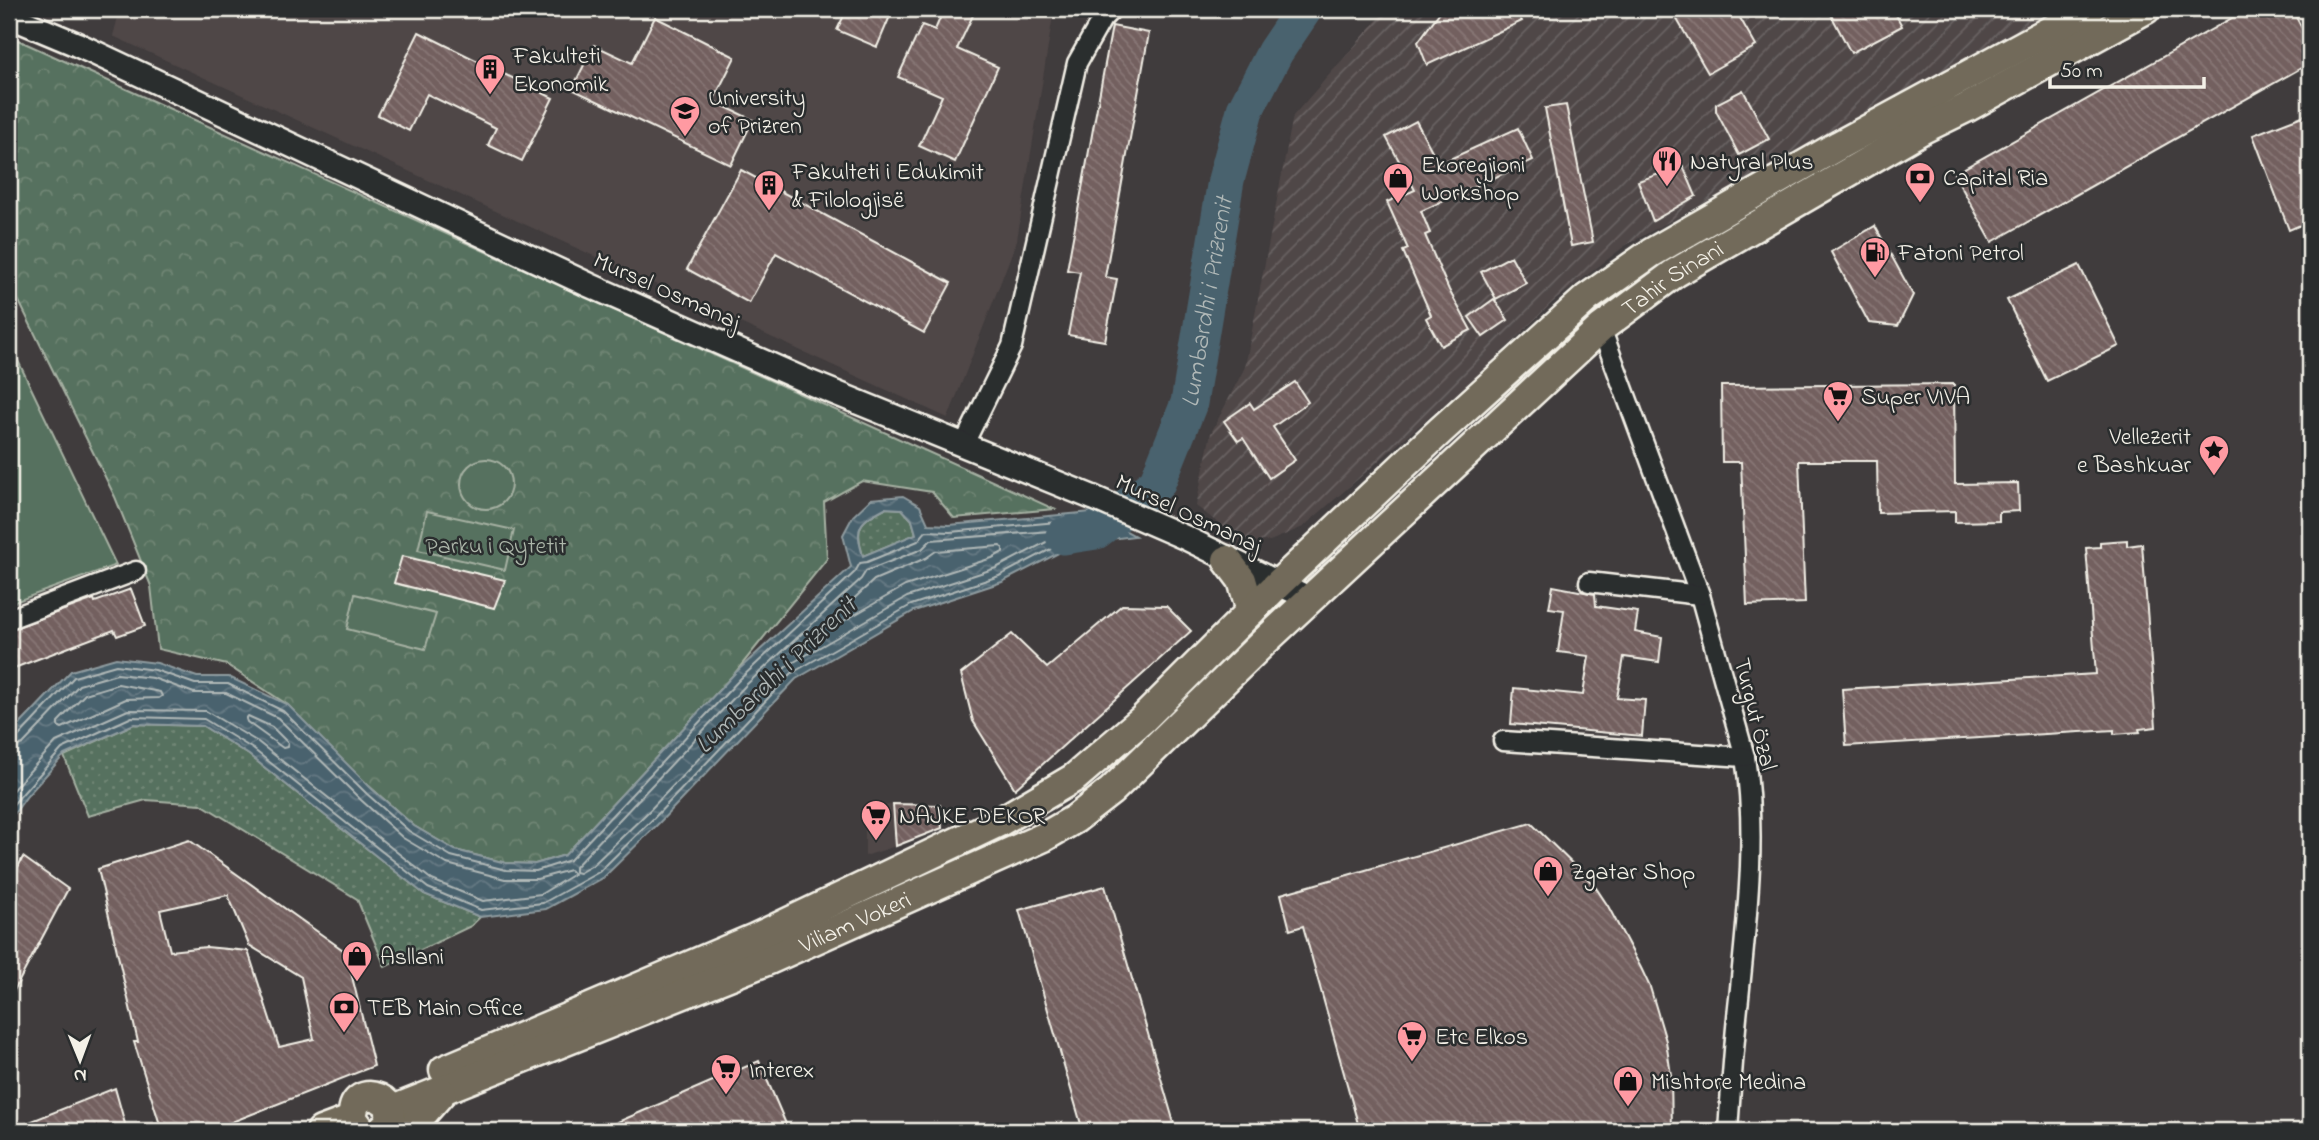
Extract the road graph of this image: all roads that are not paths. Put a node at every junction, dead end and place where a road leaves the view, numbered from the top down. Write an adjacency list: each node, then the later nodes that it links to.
1 (1112, 9): 6 (street)
2 (2090, 9): 10 (main road, Tahir Sinani)
3 (2146, 9): 5 (main road, Tahir Sinani)
4 (9, 16): 6 (street, Mursel Osmanaj)
5 (1601, 328): 11 (street, Turgut Özal); 12 (main road, Tahir Sinani)
6 (962, 446): 7 (street, Mursel Osmanaj)
7 (1227, 560): 10 (street, Mursel Osmanaj); 13 (main road)
8 (136, 571): 14 (street)
9 (1589, 582): 11 (street)
10 (1278, 584): 12 (street, Mursel Osmanaj); 13 (main road, Tahir Sinani)
11 (1700, 595): 18 (street, Turgut Özal)
12 (1310, 599): 15 (main road, Tahir Sinani)
13 (1251, 611): 16 (main road, Tahir Sinani)
14 (9, 618)
15 (1265, 641): 19 (main road, Viliam Vokeri)
16 (1216, 644): 19 (main road, Viliam Vokeri)
17 (1503, 741): 18 (street)
18 (1745, 757): 21 (street, Turgut Özal)
19 (382, 1122): 20 (main road, Viliam Vokeri)
20 (321, 1131)
21 (1728, 1131)

